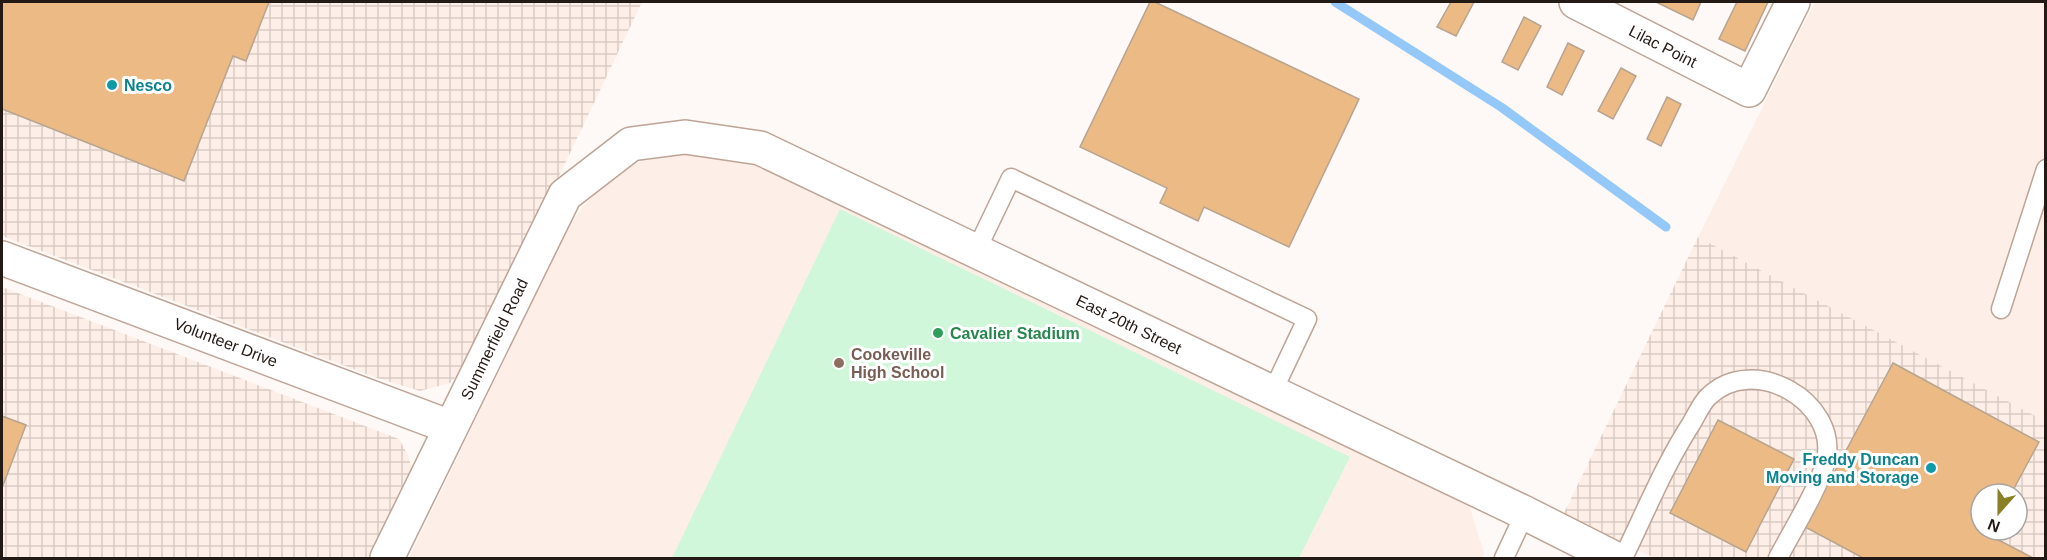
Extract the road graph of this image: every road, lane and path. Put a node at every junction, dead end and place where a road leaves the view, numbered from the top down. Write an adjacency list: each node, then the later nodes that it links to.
1 (1576, 2): 2 (street, Lilac Point)
2 (1793, 2)
3 (631, 144): 5 (street, East 20th Street); 9 (street, Summerfield Road)
4 (2046, 169): 7 (lane)
5 (976, 251): 8 (street, East 20th Street); 8 (lane)
6 (2, 258): 9 (street, Volunteer Drive)
7 (2001, 309)
8 (1272, 393): 10 (street, East 20th Street)
9 (450, 427): 11 (street, Summerfield Road)
10 (1525, 513): 12 (lane); 13 (street, East 20th Street)
11 (387, 558)
12 (1504, 558)
13 (1614, 558)
14 (1623, 558): 15 (lane)
15 (1778, 558)

